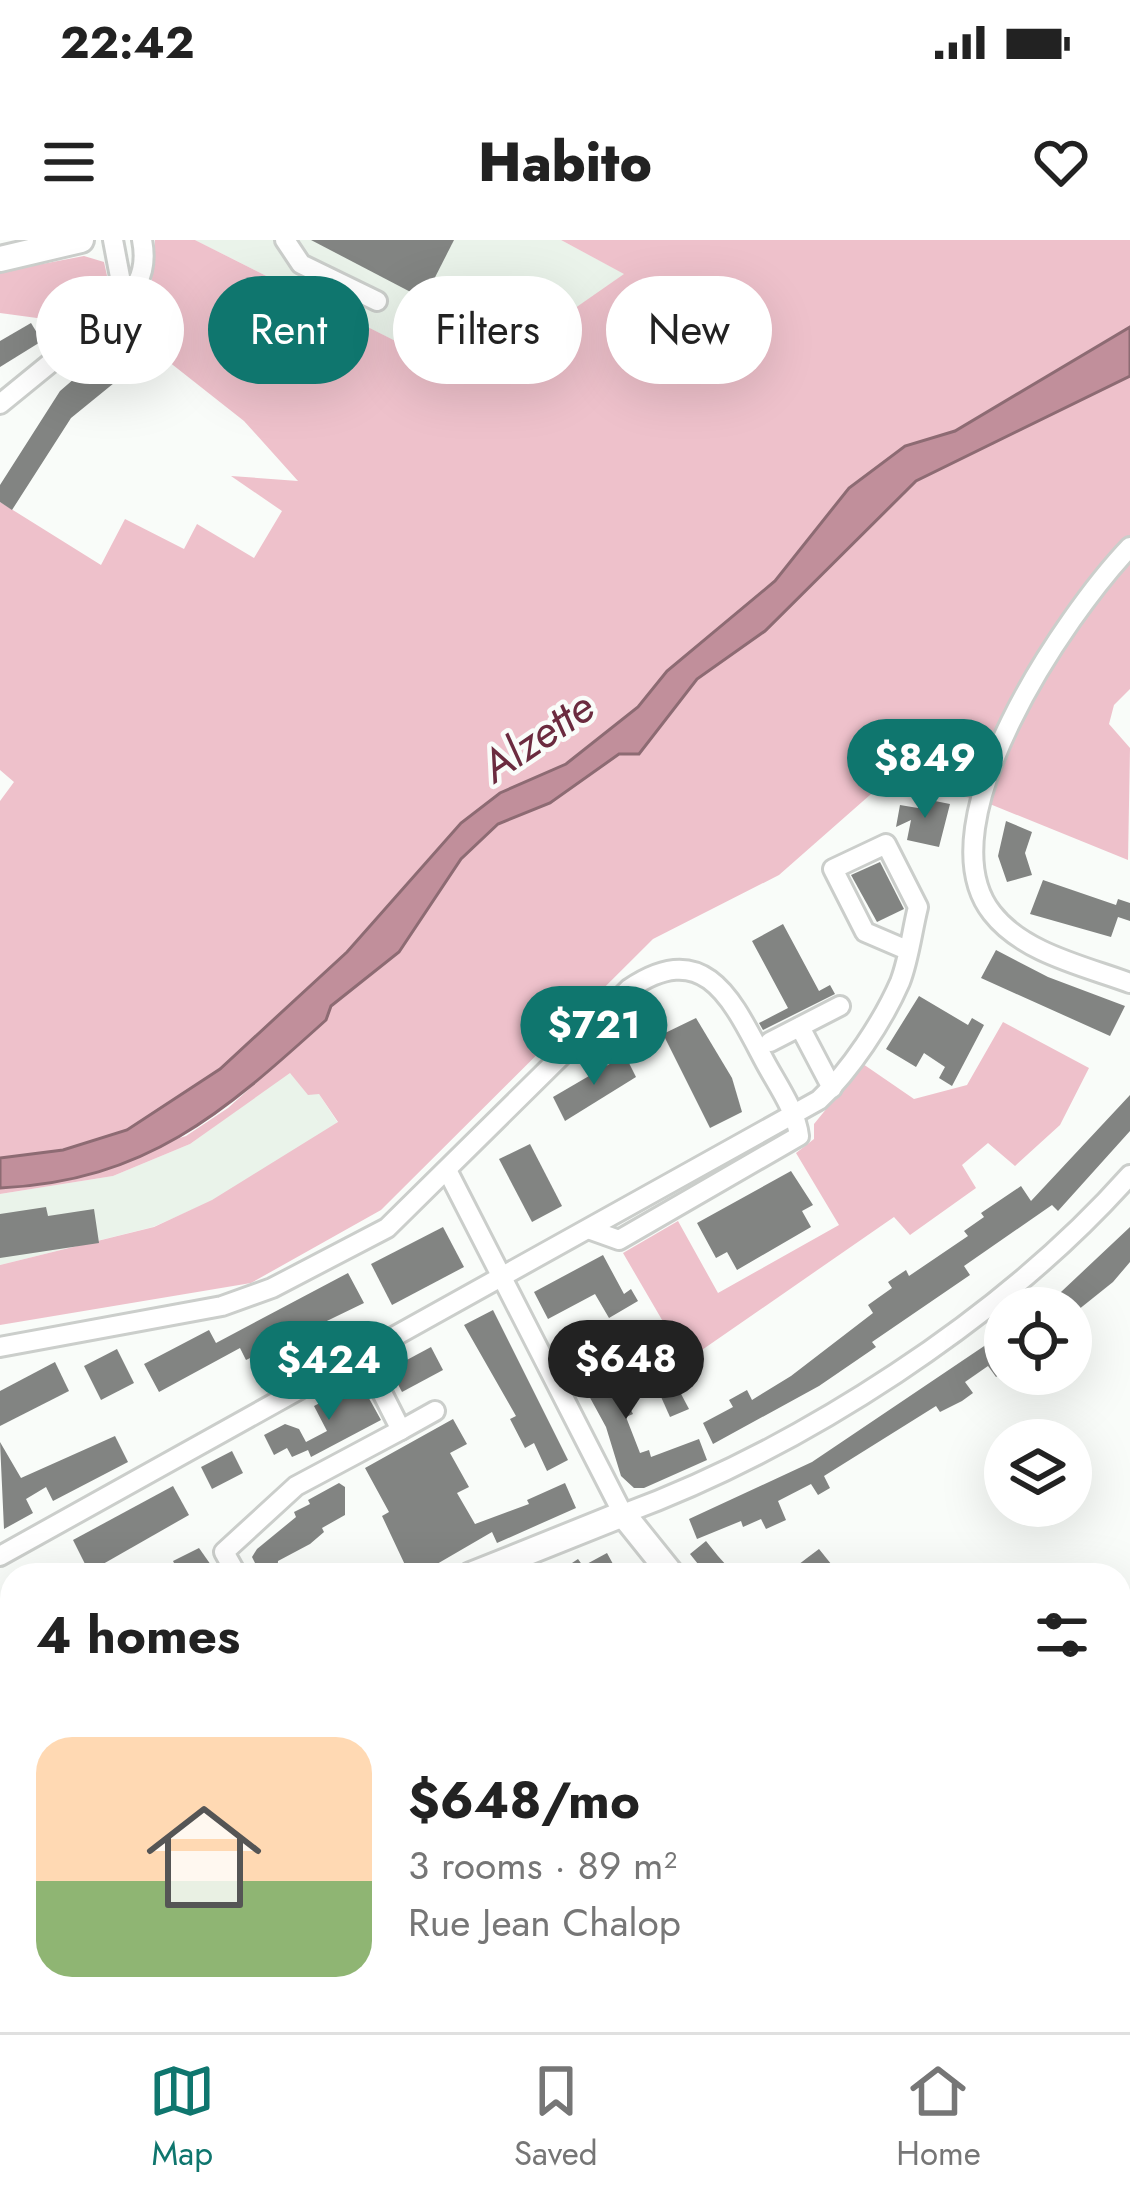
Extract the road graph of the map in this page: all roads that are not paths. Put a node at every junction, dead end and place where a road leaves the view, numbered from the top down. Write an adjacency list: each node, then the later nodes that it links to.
1 (81, 240): 5 (main road)
2 (113, 240): 6 (street)
3 (142, 240): 7 (street)
4 (286, 240): 8 (street)
5 (0, 259)
6 (120, 276)
7 (142, 276)
8 (376, 301)
9 (36, 376): 10 (street)
10 (4, 402): 11 (street)
11 (0, 421)
12 (1130, 547): 14 (street)
13 (907, 950): 13 (street); 18 (street)
14 (1130, 983)
15 (840, 1006): 16 (street)
16 (800, 1027): 17 (street); 18 (street)
17 (770, 1042)
18 (832, 1088): 19 (street)
19 (795, 1118): 20 (street); 22 (street)
20 (447, 1170): 22 (street); 23 (street)
21 (1130, 1175): 27 (street)
22 (502, 1278): 24 (street); 27 (street)
23 (0, 1348)
24 (363, 1355): 26 (street); 28 (street)
25 (435, 1411): 26 (street)
26 (401, 1430): 29 (street)
27 (622, 1514): 30 (main road); 31 (main road)
28 (0, 1556)
29 (230, 1563)
30 (501, 1563)
31 (662, 1563)

